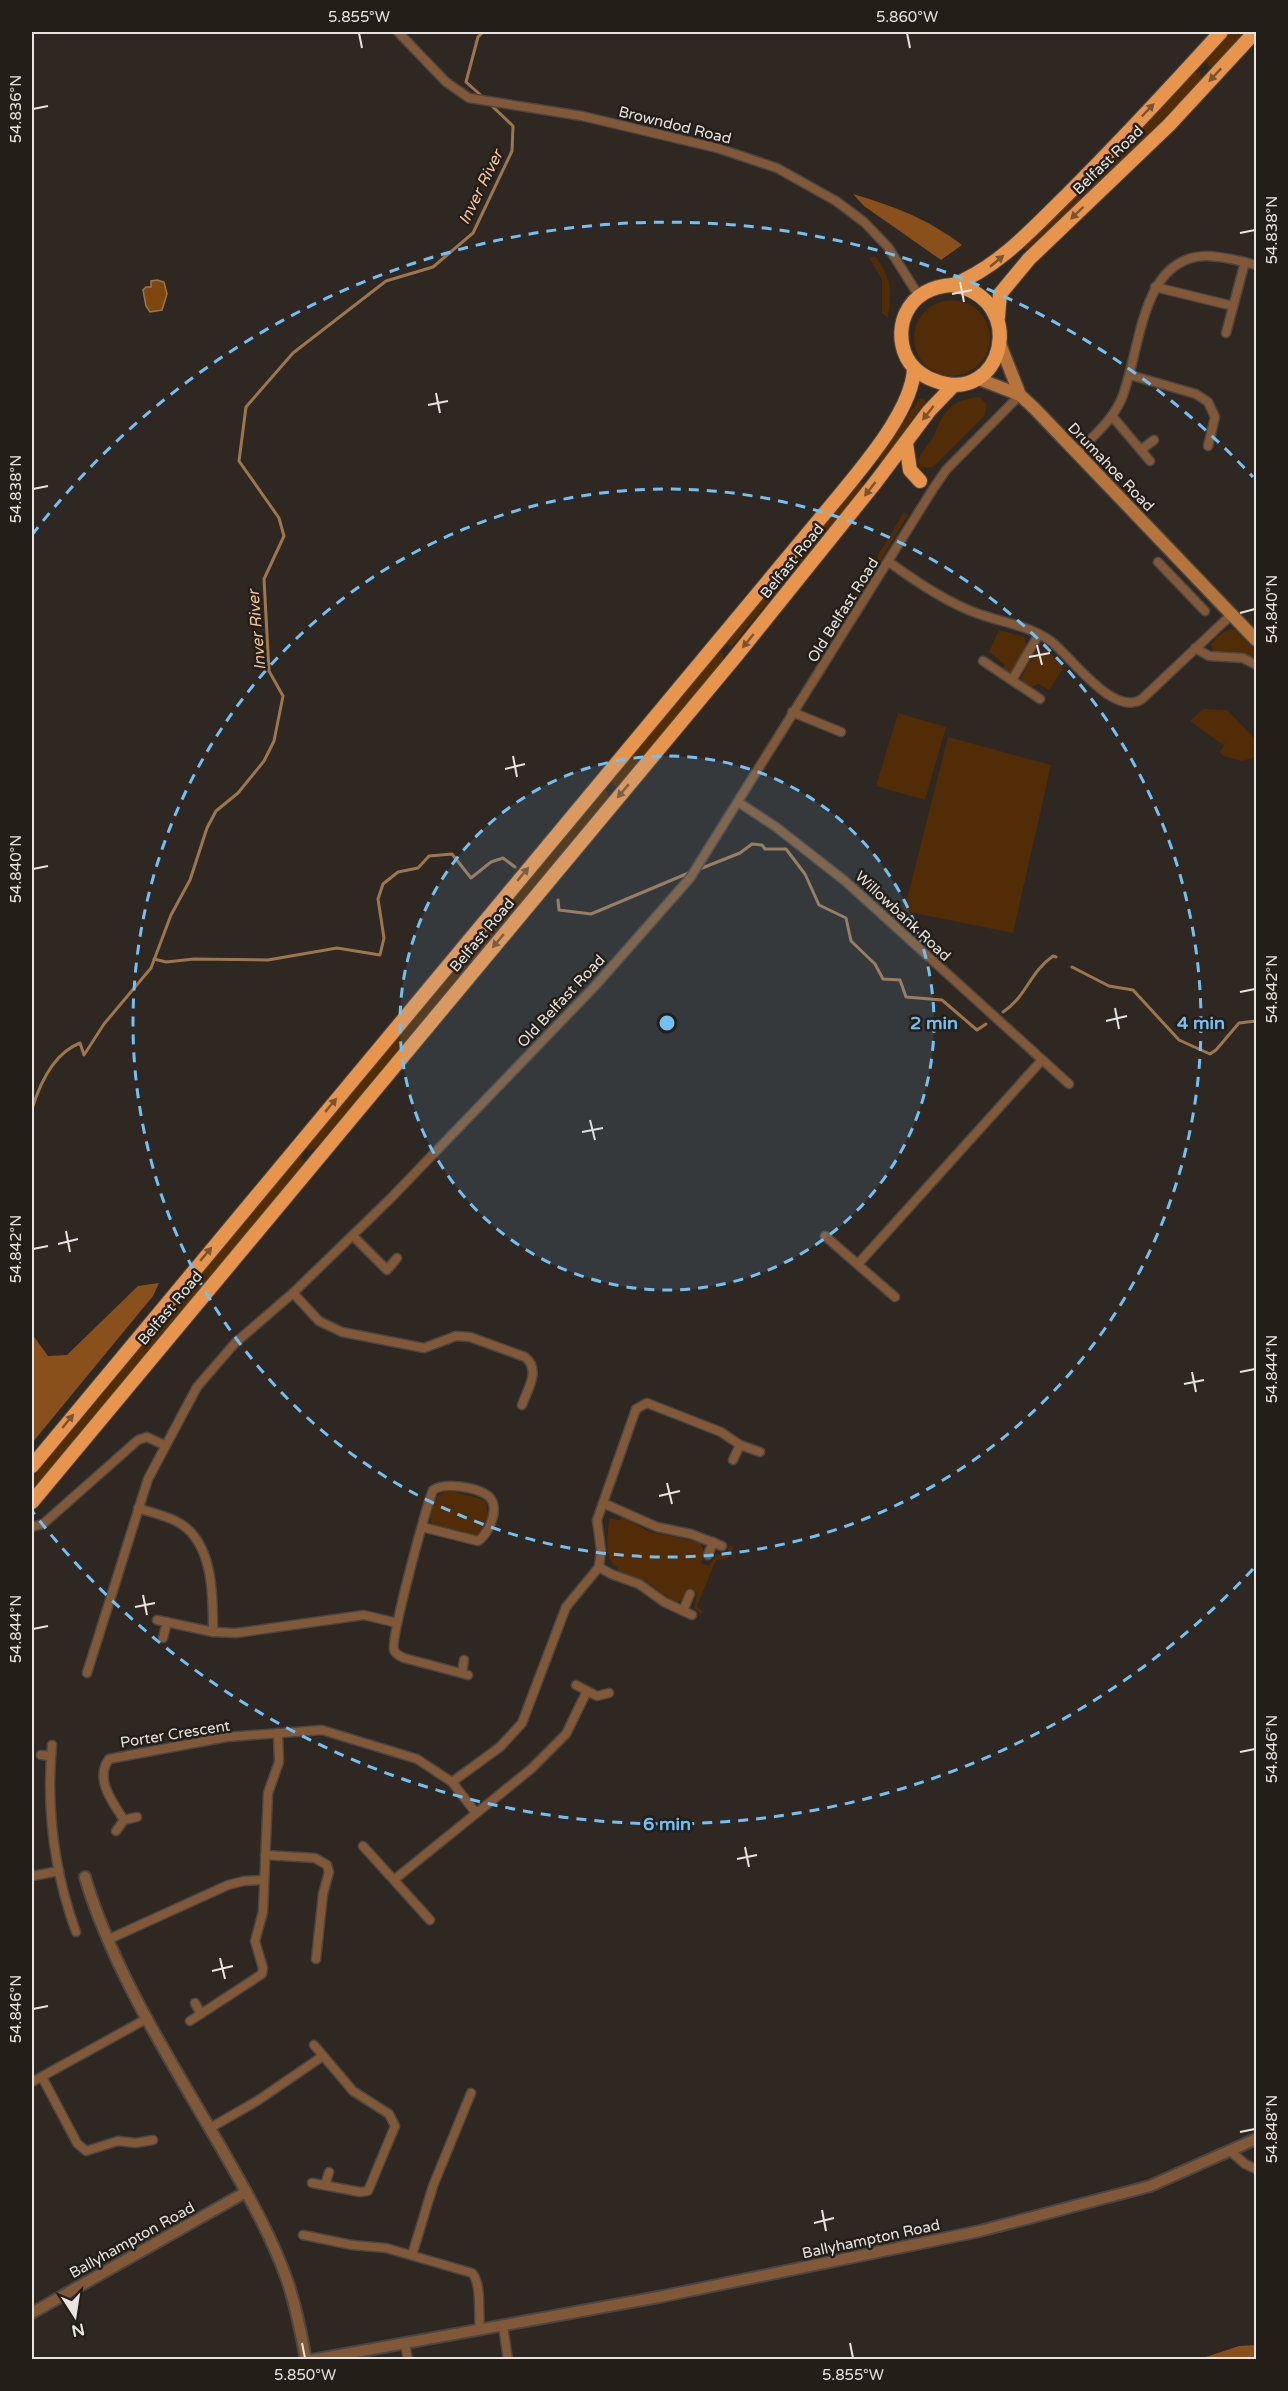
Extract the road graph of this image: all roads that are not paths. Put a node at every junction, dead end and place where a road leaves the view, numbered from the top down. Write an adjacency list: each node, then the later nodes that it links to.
1 (398, 32): 8 (street, Browndod Road)
2 (1221, 32): 6 (highway, Belfast Road, one-way to 2)
3 (1254, 32): 10 (highway, Belfast Road, one-way to 10)
4 (1245, 262): 5 (street); 7 (street); 9 (street)
5 (1257, 265)
6 (953, 285): 8 (highway); 10 (highway)
7 (1155, 287): 9 (street); 14 (street)
8 (920, 296): 13 (highway)
9 (1233, 306): 11 (street)
10 (998, 318): 12 (highway)
11 (1226, 333)
12 (1000, 344): 15 (highway); 17 (main road, Drumahoe Road)
13 (915, 368): 16 (highway); 56 (highway, Belfast Road, one-way to 13)
14 (1130, 375): 18 (street); 21 (street)
15 (980, 379): 16 (highway); 17 (main road, Drumahoe Road)
16 (953, 386): 20 (highway, Belfast Road, one-way to 20)
17 (1020, 395): 23 (main road, Drumahoe Road); 26 (street, Old Belfast Road)
18 (1112, 416): 22 (street); 23 (street)
19 (1154, 440): 22 (street)
20 (906, 443): 25 (highway); 57 (highway, Belfast Road, one-way to 57)
21 (1208, 446)
22 (1142, 449): 24 (street)
23 (1077, 453): 27 (main road, Drumahoe Road)
24 (1150, 461)
25 (920, 481): 26 (street)
26 (933, 489): 28 (street, Old Belfast Road)
27 (1180, 560): 30 (street); 32 (main road, Drumahoe Road)
28 (889, 562): 33 (street); 40 (street, Old Belfast Road)
29 (1158, 562): 30 (street)
30 (1167, 572): 31 (street)
31 (1205, 611)
32 (1231, 615): 34 (main road, Drumahoe Road); 35 (street)
33 (1039, 634): 35 (street); 38 (street)
34 (1257, 640)
35 (1196, 648): 37 (street)
36 (983, 661): 38 (street)
37 (1257, 665)
38 (1012, 680): 39 (street)
39 (1040, 699)
40 (792, 712): 41 (street); 42 (street, Old Belfast Road)
41 (841, 732)
42 (738, 802): 43 (street, Willowbank Road); 45 (street, Old Belfast Road)
43 (1042, 1060): 44 (street, Willowbank Road); 48 (street)
44 (1069, 1084)
45 (353, 1236): 47 (street); 49 (street, Old Belfast Road)
46 (825, 1236): 48 (street)
47 (398, 1258)
48 (858, 1264): 50 (street)
49 (293, 1293): 51 (street); 52 (street, Old Belfast Road)
50 (895, 1297)
51 (522, 1405)
52 (164, 1445): 59 (street, Old Belfast Road); 60 (street)
53 (740, 1445): 54 (street); 55 (street); 58 (street)
54 (760, 1452)
55 (733, 1460)
56 (32, 1466)
57 (32, 1502)
58 (603, 1503): 62 (street); 65 (street)
59 (138, 1508): 72 (street); 75 (street, Old Belfast Road)
60 (32, 1527)
61 (422, 1527): 61 (street); 71 (street)
62 (713, 1542): 63 (street); 64 (street)
63 (722, 1546)
64 (708, 1555)
65 (599, 1567): 67 (street); 83 (street)
66 (690, 1594): 67 (street)
67 (683, 1611): 68 (street)
68 (692, 1616)
69 (157, 1620): 70 (street)
70 (167, 1622): 72 (street); 73 (street)
71 (397, 1623): 72 (street); 74 (street)
72 (213, 1632)
73 (163, 1638)
74 (464, 1659)
75 (87, 1673)
76 (576, 1685): 77 (street)
77 (587, 1691): 78 (street); 84 (street)
78 (609, 1693)
79 (278, 1733): 83 (street, Porter Crescent); 86 (street, Porter Crescent); 89 (street)
80 (52, 1745): 82 (street)
81 (41, 1755): 82 (street)
82 (51, 1756): 90 (street)
83 (452, 1782): 84 (street, Porter Crescent)
84 (476, 1813): 93 (street)
85 (137, 1817): 86 (street)
86 (124, 1820): 87 (street)
87 (116, 1832)
88 (363, 1846): 93 (street)
89 (265, 1855): 94 (street); 98 (street)
90 (59, 1871): 91 (street); 96 (street)
91 (32, 1876)
92 (85, 1877): 97 (street)
93 (395, 1879): 95 (street)
94 (263, 1880): 97 (street); 100 (street)
95 (430, 1920)
96 (76, 1932)
97 (107, 1940): 101 (street)
98 (316, 1959)
99 (195, 2003): 100 (street)
100 (201, 2014): 102 (street)
101 (148, 2018): 105 (street); 108 (street)
102 (190, 2021)
103 (314, 2045): 104 (street)
104 (323, 2056): 108 (street); 115 (street)
105 (42, 2077): 106 (street); 110 (street)
106 (32, 2082)
107 (471, 2093): 118 (street)
108 (210, 2128): 116 (street)
109 (1257, 2139): 111 (street, Ballyhampton Road)
110 (153, 2140)
111 (1229, 2150): 112 (street); 120 (street, Ballyhampton Road)
112 (1257, 2169)
113 (329, 2172): 115 (street)
114 (312, 2183): 115 (street)
115 (325, 2185)
116 (246, 2192): 119 (street, Ballyhampton Road); 123 (street)
117 (303, 2235): 118 (street)
118 (412, 2255): 121 (street)
119 (32, 2313)
120 (503, 2325): 121 (street, Ballyhampton Road); 126 (street)
121 (480, 2330): 122 (street, Ballyhampton Road)
122 (405, 2344): 124 (street, Ballyhampton Road); 125 (street)
123 (306, 2360)
124 (312, 2360)
125 (408, 2360)
126 (508, 2360)

